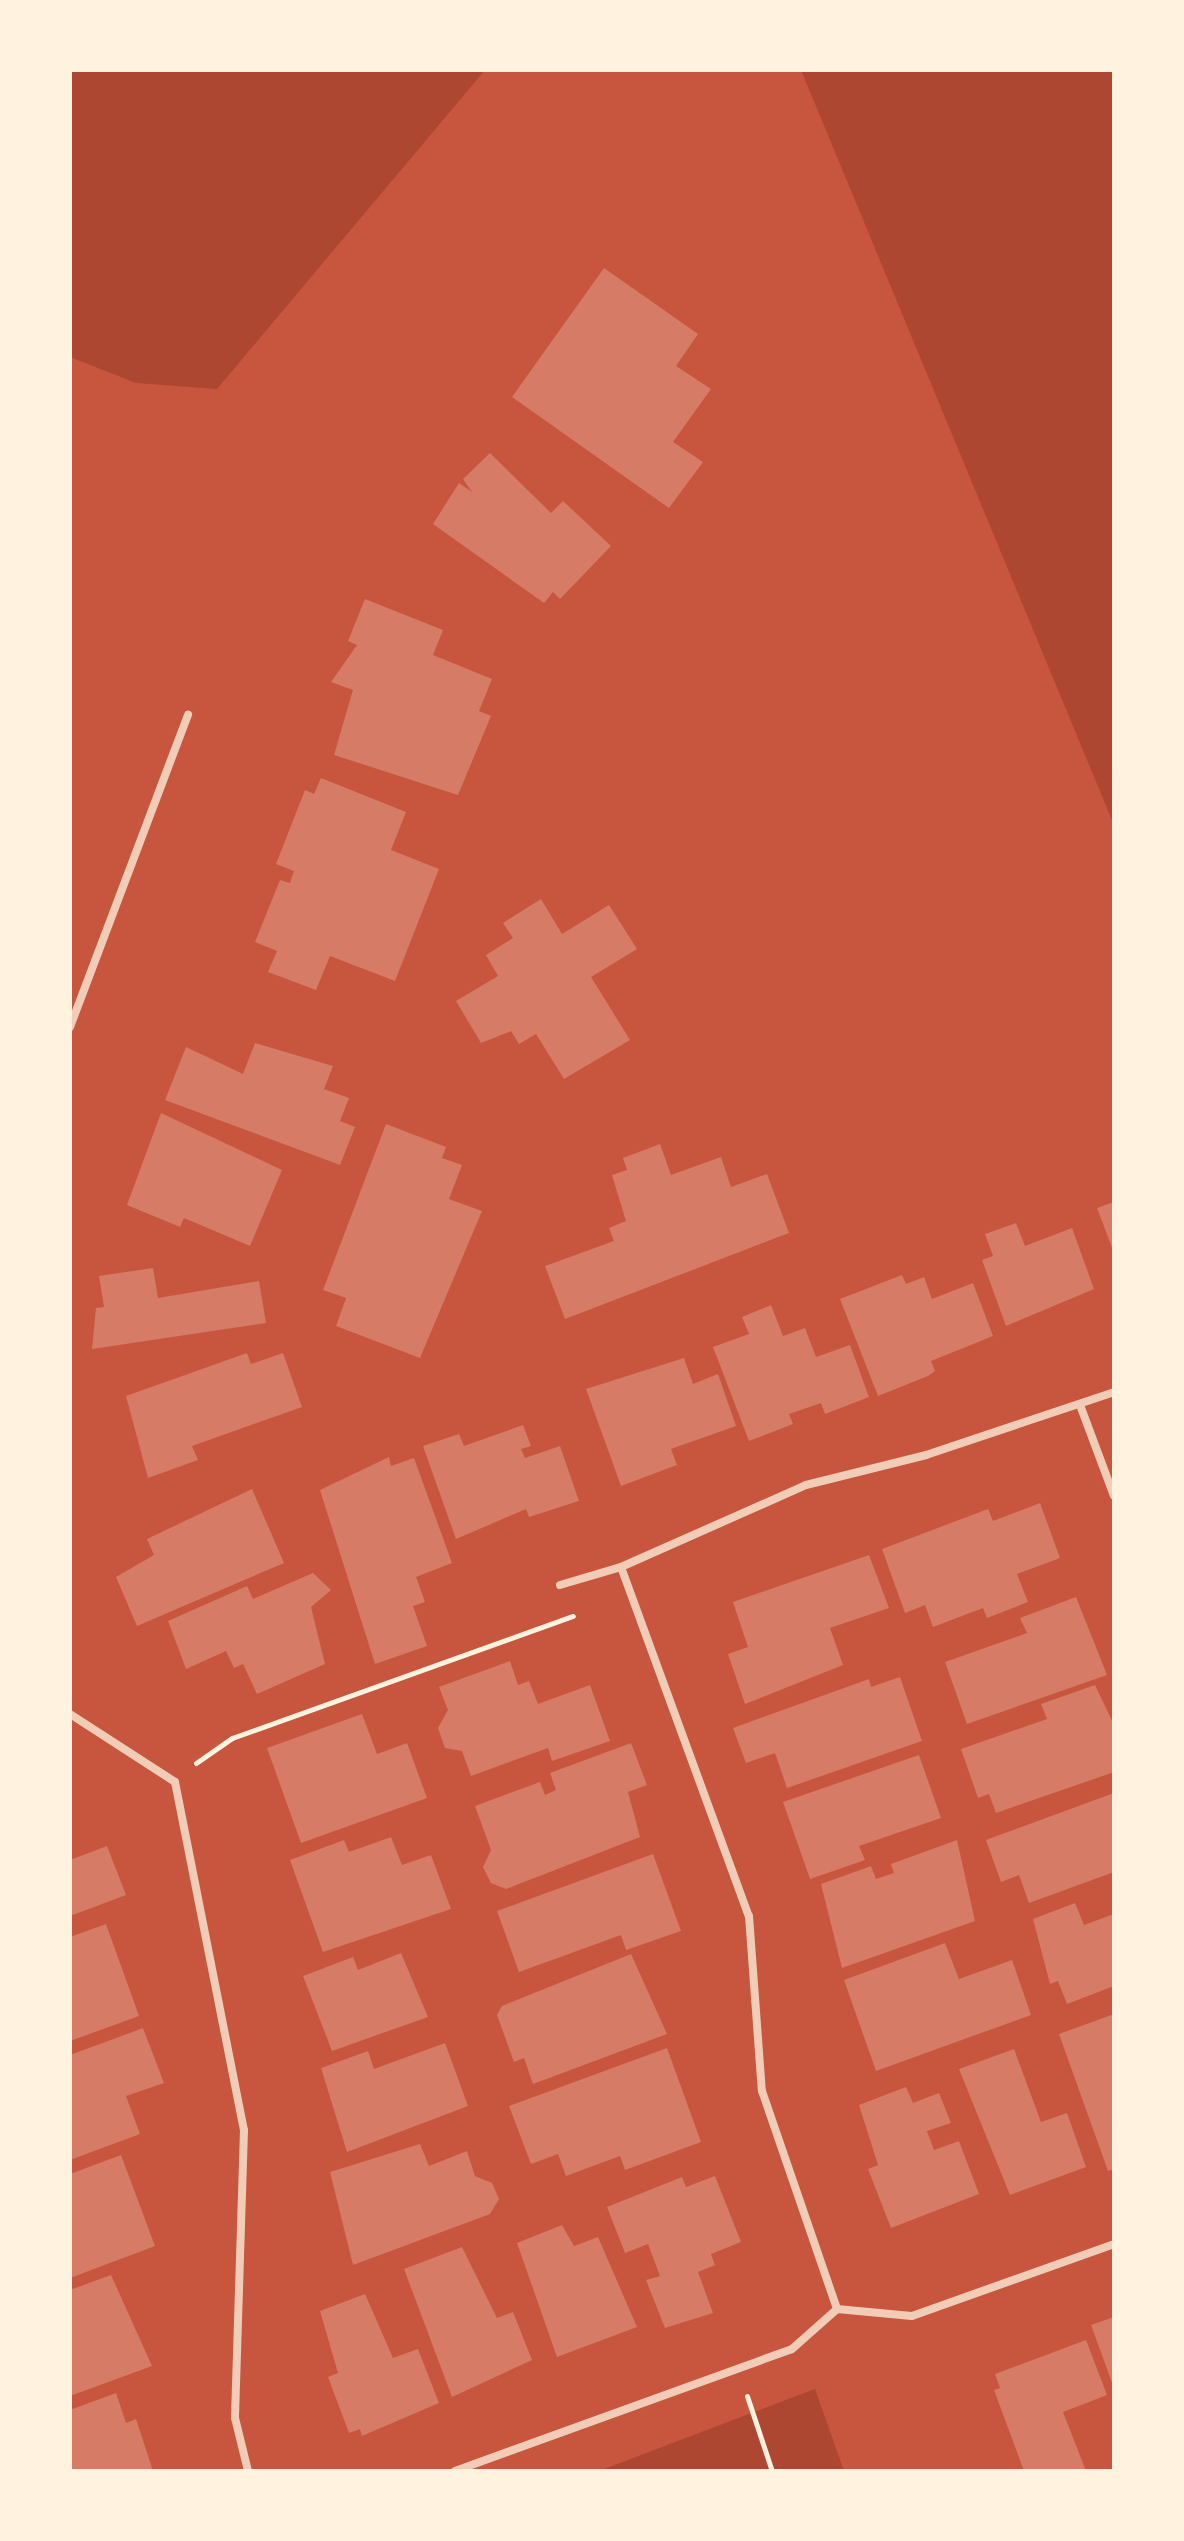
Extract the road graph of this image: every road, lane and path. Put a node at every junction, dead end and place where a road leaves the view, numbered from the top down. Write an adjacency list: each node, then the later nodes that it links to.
1 (188, 715): 2 (street)
2 (70, 1027)
3 (1114, 1392): 4 (street)
4 (1080, 1405): 5 (street); 6 (street)
5 (1114, 1496)
6 (621, 1567): 7 (street); 12 (street)
7 (560, 1585)
8 (579, 1614): 10 (path)
9 (70, 1714): 10 (street)
10 (175, 1782): 14 (street)
11 (1114, 2244): 12 (street)
12 (837, 2309): 13 (street)
13 (737, 2365): 15 (street); 16 (path)
14 (248, 2471)
15 (455, 2471)
16 (772, 2471)

